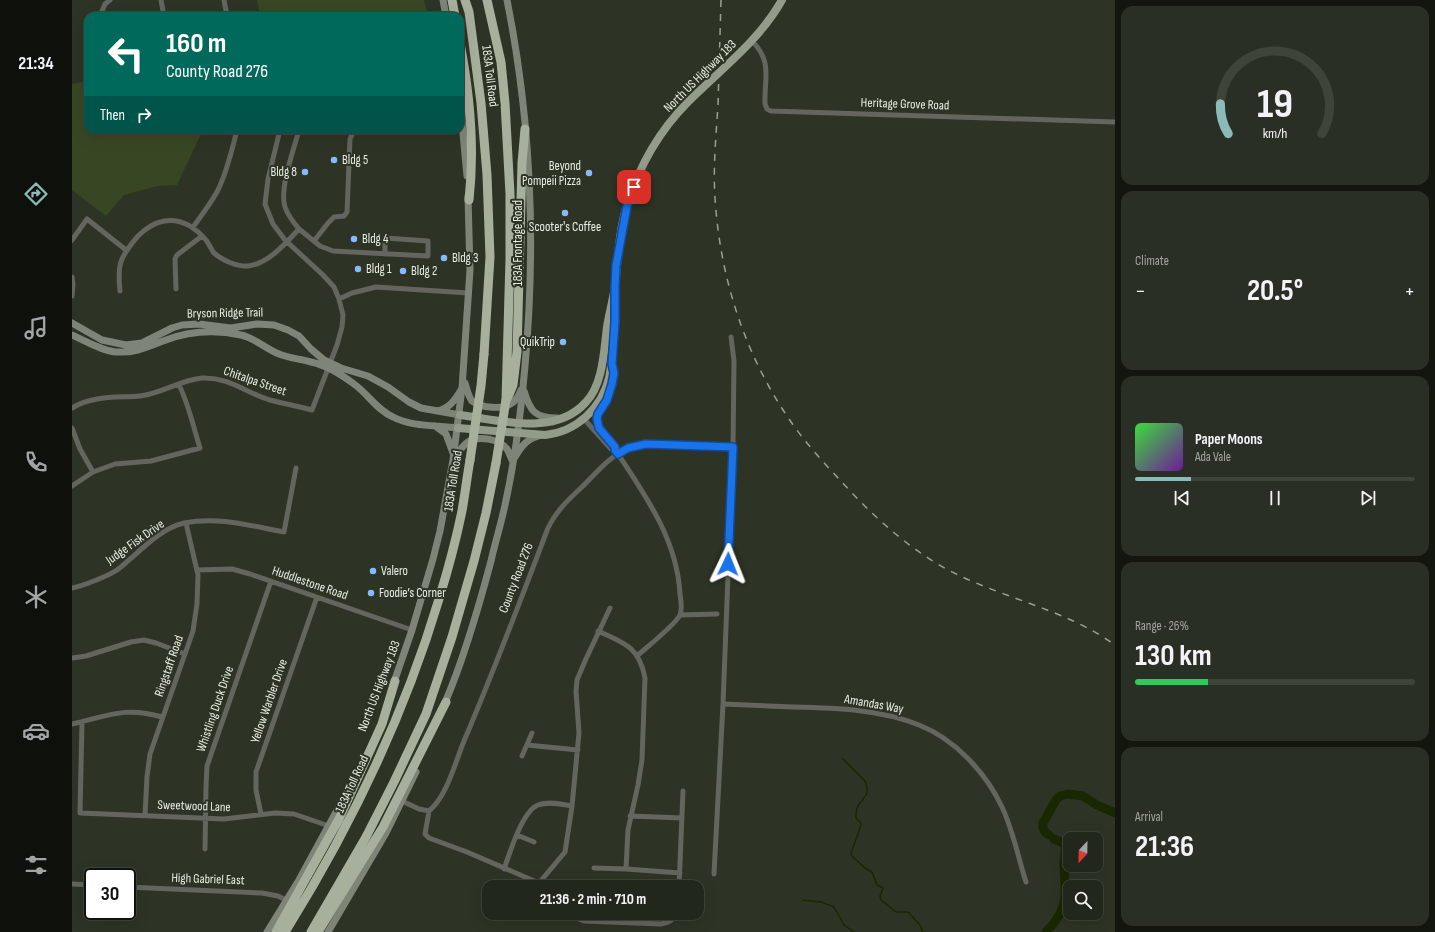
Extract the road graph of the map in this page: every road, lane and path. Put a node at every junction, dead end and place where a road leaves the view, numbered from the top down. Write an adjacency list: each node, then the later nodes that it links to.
1 (110, 0): 10 (street)
2 (161, 0): 11 (street)
3 (224, 0): 12 (street)
4 (442, 0): 13 (main road)
5 (452, 0): 14 (highway)
6 (465, 0): 122 (highway, 183A Toll Road, bridge)
7 (487, 0): 49 (highway, 183A Toll Road)
8 (507, 0): 18 (main road, 183A Frontage Road)
9 (782, 0): 15 (main road, North US Highway 183)
10 (102, 12)
11 (163, 12)
12 (226, 12)
13 (445, 12)
14 (454, 12)
15 (752, 41): 17 (street, Heritage Grove Road); 34 (main road, North US Highway 183)
16 (464, 64): 24 (highway)
17 (1115, 122)
18 (525, 129): 48 (main road, 183A Frontage Road); 49 (highway)
19 (236, 134): 25 (street)
20 (279, 134): 30 (street)
21 (298, 134): 26 (street)
22 (352, 134): 29 (street)
23 (464, 134): 24 (main road)
24 (469, 200): 37 (main road)
25 (193, 227): 27 (street); 31 (street)
26 (298, 228): 29 (street); 30 (street)
27 (202, 236): 30 (street); 35 (street)
28 (72, 240): 31 (street)
29 (314, 241): 32 (street)
30 (287, 242): 39 (street)
31 (126, 250): 36 (street)
32 (384, 254): 32 (street)
33 (72, 277): 38 (street)
34 (615, 287): 43 (main road); 50 (main road, North US Highway 183)
35 (176, 288)
36 (120, 292)
37 (468, 293): 39 (street); 45 (main road)
38 (72, 296)
39 (339, 299): 44 (street)
40 (72, 323): 44 (main road, Bryson Ridge Trail)
41 (72, 335): 44 (main road, Bryson Ridge Trail)
42 (731, 337): 62 (street)
43 (612, 364): 55 (main road); 63 (street)
44 (330, 366): 46 (street, Chitalpa Street); 52 (main road, Bryson Ridge Trail); 57 (main road, Bryson Ridge Trail)
45 (463, 377): 47 (main road); 48 (main road)
46 (179, 384): 51 (street, Chitalpa Street); 67 (street)
47 (462, 388): 52 (main road); 53 (main road)
48 (523, 388): 54 (main road); 56 (main road, 183A Frontage Road)
49 (506, 400): 123 (highway, 183A Toll Road, bridge)
50 (588, 400): 54 (main road, North US Highway 183); 55 (main road)
51 (72, 408)
52 (435, 411): 53 (main road, Bryson Ridge Trail)
53 (460, 415): 56 (main road, North US Highway 183); 59 (main road, North US Highway 183)
54 (563, 418): 56 (main road, North US Highway 183)
55 (584, 419): 61 (main road); 63 (street)
56 (519, 423): 60 (main road, 183A Frontage Road)
57 (434, 425): 59 (main road, Bryson Ridge Trail); 64 (main road)
58 (72, 428): 67 (street)
59 (458, 428): 60 (main road); 64 (main road, North US Highway 183)
60 (517, 433): 61 (main road); 65 (main road, 183A Frontage Road)
61 (542, 435): 65 (main road)
62 (733, 447): 63 (street, County Road 276); 84 (street)
63 (617, 452): 76 (street); 95 (street, County Road 276)
64 (453, 457): 65 (main road); 77 (main road, North US Highway 183)
65 (512, 462): 83 (main road)
66 (296, 468): 69 (street, Judge Fisk Drive)
67 (94, 472): 68 (street)
68 (72, 486)
69 (186, 523): 70 (street, Ringstaff Road); 72 (street, Judge Fisk Drive)
70 (197, 570): 71 (street, Huddlestone Road); 79 (street, Ringstaff Road)
71 (271, 581): 73 (street, Huddlestone Road); 99 (street, Whistling Duck Drive)
72 (72, 588)
73 (317, 597): 77 (street, Huddlestone Road); 96 (street, Yellow Warbler Drive)
74 (610, 608): 78 (street)
75 (717, 614): 76 (street)
76 (680, 615): 80 (street)
77 (412, 630): 82 (main road, North US Highway 183)
78 (598, 631): 80 (street); 90 (street)
79 (185, 654): 81 (street); 85 (street, Ringstaff Road)
80 (638, 655): 98 (street)
81 (72, 658)
82 (395, 681): 101 (main road, North US Highway 183); 121 (highway)
83 (446, 702): 93 (main road); 124 (highway)
84 (724, 704): 109 (street); 113 (street, Amandas Way)
85 (162, 717): 86 (street); 97 (street, Ringstaff Road)
86 (82, 722): 87 (street); 97 (street, Sweetwood Lane)
87 (72, 724)
88 (532, 733): 89 (street)
89 (527, 745): 90 (street); 91 (street)
90 (578, 750): 94 (street)
91 (522, 756)
92 (683, 791): 100 (street)
93 (402, 801): 95 (street); 125 (main road)
94 (572, 806): 102 (street); 111 (street)
95 (429, 811): 106 (street)
96 (261, 814): 99 (street, Sweetwood Lane); 101 (street, Sweetwood Lane)
97 (144, 815): 99 (street, Sweetwood Lane)
98 (630, 816): 100 (street); 107 (street)
99 (206, 818): 104 (street, Whistling Duck Drive)
100 (682, 818): 108 (street)
101 (329, 826): 117 (main road, North US Highway 183)
102 (517, 835): 103 (street); 106 (street)
103 (534, 842)
104 (205, 850)
105 (594, 868): 107 (street)
106 (504, 869): 110 (street)
107 (626, 869): 108 (street)
108 (680, 872): 112 (street)
109 (714, 874)
110 (532, 880)
111 (542, 880)
112 (679, 880)
113 (1026, 882)
114 (72, 884): 115 (street)
115 (84, 885)
116 (136, 887): 117 (street, High Gabriel East)
117 (286, 900): 120 (main road, North US Highway 183)
118 (582, 920): 119 (street)
119 (673, 920)
120 (267, 932)
121 (276, 932)
122 (285, 932)
123 (311, 932)
124 (318, 932)
125 (328, 932)

